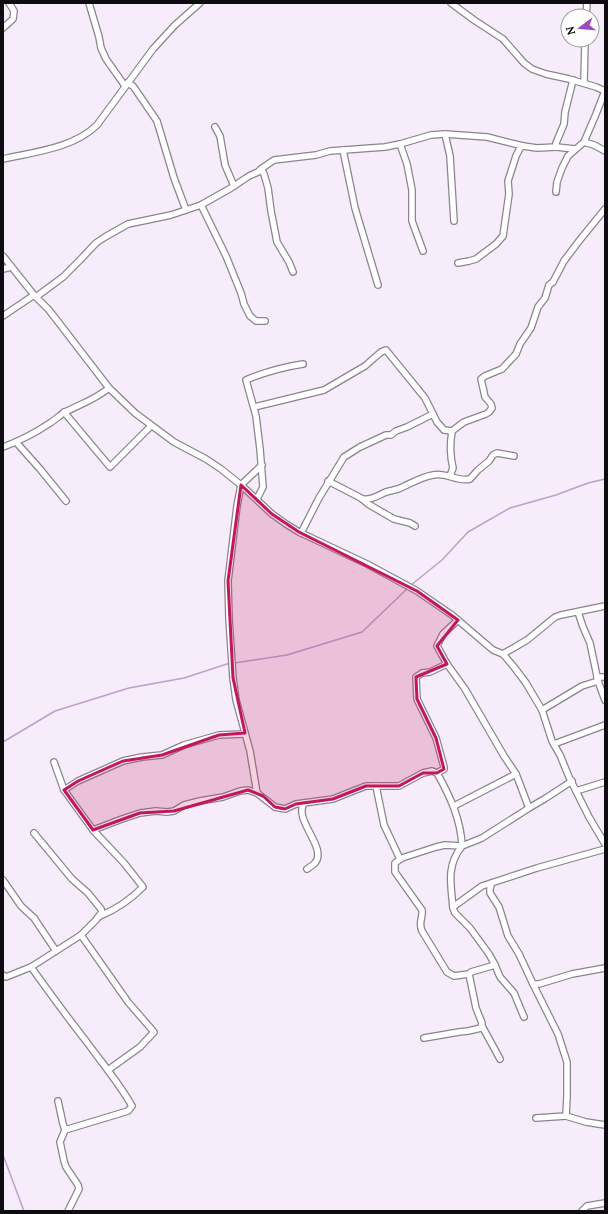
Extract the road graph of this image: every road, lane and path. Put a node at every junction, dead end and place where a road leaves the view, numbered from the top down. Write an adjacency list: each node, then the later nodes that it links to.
1 (9, 3): 5 (street)
2 (89, 3): 9 (street)
3 (200, 3): 9 (street)
4 (451, 3): 7 (street)
5 (3, 28)
6 (585, 48): 8 (street)
7 (573, 80): 8 (street); 16 (street)
8 (584, 83): 10 (street)
9 (126, 84): 20 (street); 26 (street)
10 (605, 91): 13 (street)
11 (215, 127): 22 (street)
12 (445, 134): 14 (street); 15 (street); 27 (street)
13 (584, 142): 17 (street); 19 (street)
14 (400, 144): 18 (street); 28 (street)
15 (523, 146): 16 (street); 30 (street)
16 (556, 147): 17 (street)
17 (575, 149): 23 (street)
18 (343, 150): 21 (street); 34 (street)
19 (605, 151)
20 (3, 158)
21 (261, 169): 22 (street); 33 (street)
22 (234, 186): 24 (street)
23 (556, 192)
24 (200, 205): 26 (street); 37 (street)
25 (605, 208): 44 (street)
26 (186, 210): 35 (street)
27 (454, 221)
28 (423, 251)
29 (3, 256): 31 (street)
30 (458, 263)
31 (11, 267): 32 (street); 35 (street)
32 (3, 269)
33 (293, 272)
34 (378, 285)
35 (35, 296): 36 (street); 39 (street)
36 (3, 316)
37 (265, 321)
38 (303, 364): 40 (street)
39 (109, 388): 41 (street); 43 (street)
40 (254, 407): 42 (street); 48 (street)
41 (64, 412): 43 (street); 45 (street)
42 (433, 414): 44 (street); 50 (street)
43 (151, 426): 51 (street)
44 (452, 431): 49 (street)
45 (16, 442): 46 (street); 54 (street)
46 (3, 447)
47 (514, 456): 49 (street)
48 (262, 465): 51 (street); 52 (street)
49 (450, 476): 53 (street)
50 (328, 481): 53 (street); 56 (street)
51 (242, 485): 52 (street); 67 (street)
52 (257, 499): 56 (street)
53 (362, 499): 55 (street)
54 (66, 501)
55 (415, 526)
56 (301, 533): 59 (street)
57 (605, 606): 58 (street)
58 (578, 612): 60 (street); 63 (street)
59 (458, 620): 60 (street); 61 (street)
60 (503, 654): 65 (street)
61 (447, 664): 70 (street); 71 (street)
62 (605, 676): 63 (street)
63 (598, 679): 64 (street); 65 (street)
64 (605, 700)
65 (542, 710): 68 (street)
66 (605, 725): 68 (street)
67 (245, 734): 75 (street); 77 (street)
68 (554, 744): 72 (street)
69 (54, 762): 75 (street)
70 (438, 773): 74 (street); 79 (street)
71 (516, 774): 79 (street); 80 (street)
72 (572, 781): 76 (street); 80 (street)
73 (605, 782): 76 (street)
74 (376, 786): 78 (street); 86 (street)
75 (64, 790): 81 (street)
76 (576, 791): 83 (street)
77 (258, 793): 78 (street); 81 (street)
78 (304, 803): 87 (street)
79 (454, 806): 84 (street)
80 (529, 808): 84 (street)
81 (93, 830): 91 (street)
82 (34, 833): 91 (street)
83 (605, 844)
84 (462, 846): 86 (street); 90 (street)
85 (605, 850): 89 (street)
86 (400, 859): 97 (street)
87 (307, 869)
88 (3, 880): 93 (street)
89 (492, 883): 90 (street); 99 (street)
90 (453, 907): 94 (street)
91 (99, 916): 92 (street)
92 (81, 935): 93 (street); 104 (street)
93 (56, 951): 95 (street)
94 (495, 964): 97 (street); 100 (street)
95 (31, 967): 98 (street); 104 (street)
96 (605, 968): 99 (street)
97 (469, 974): 101 (street)
98 (3, 975)
99 (533, 984): 106 (street)
100 (524, 1017)
101 (482, 1026): 102 (street); 103 (street)
102 (424, 1038)
103 (500, 1059)
104 (108, 1070): 109 (street)
105 (58, 1101): 109 (street)
106 (566, 1116): 107 (street); 108 (street)
107 (536, 1118)
108 (605, 1125)
109 (65, 1130): 111 (street)
110 (605, 1203): 112 (street)
111 (68, 1211)
112 (582, 1211)

